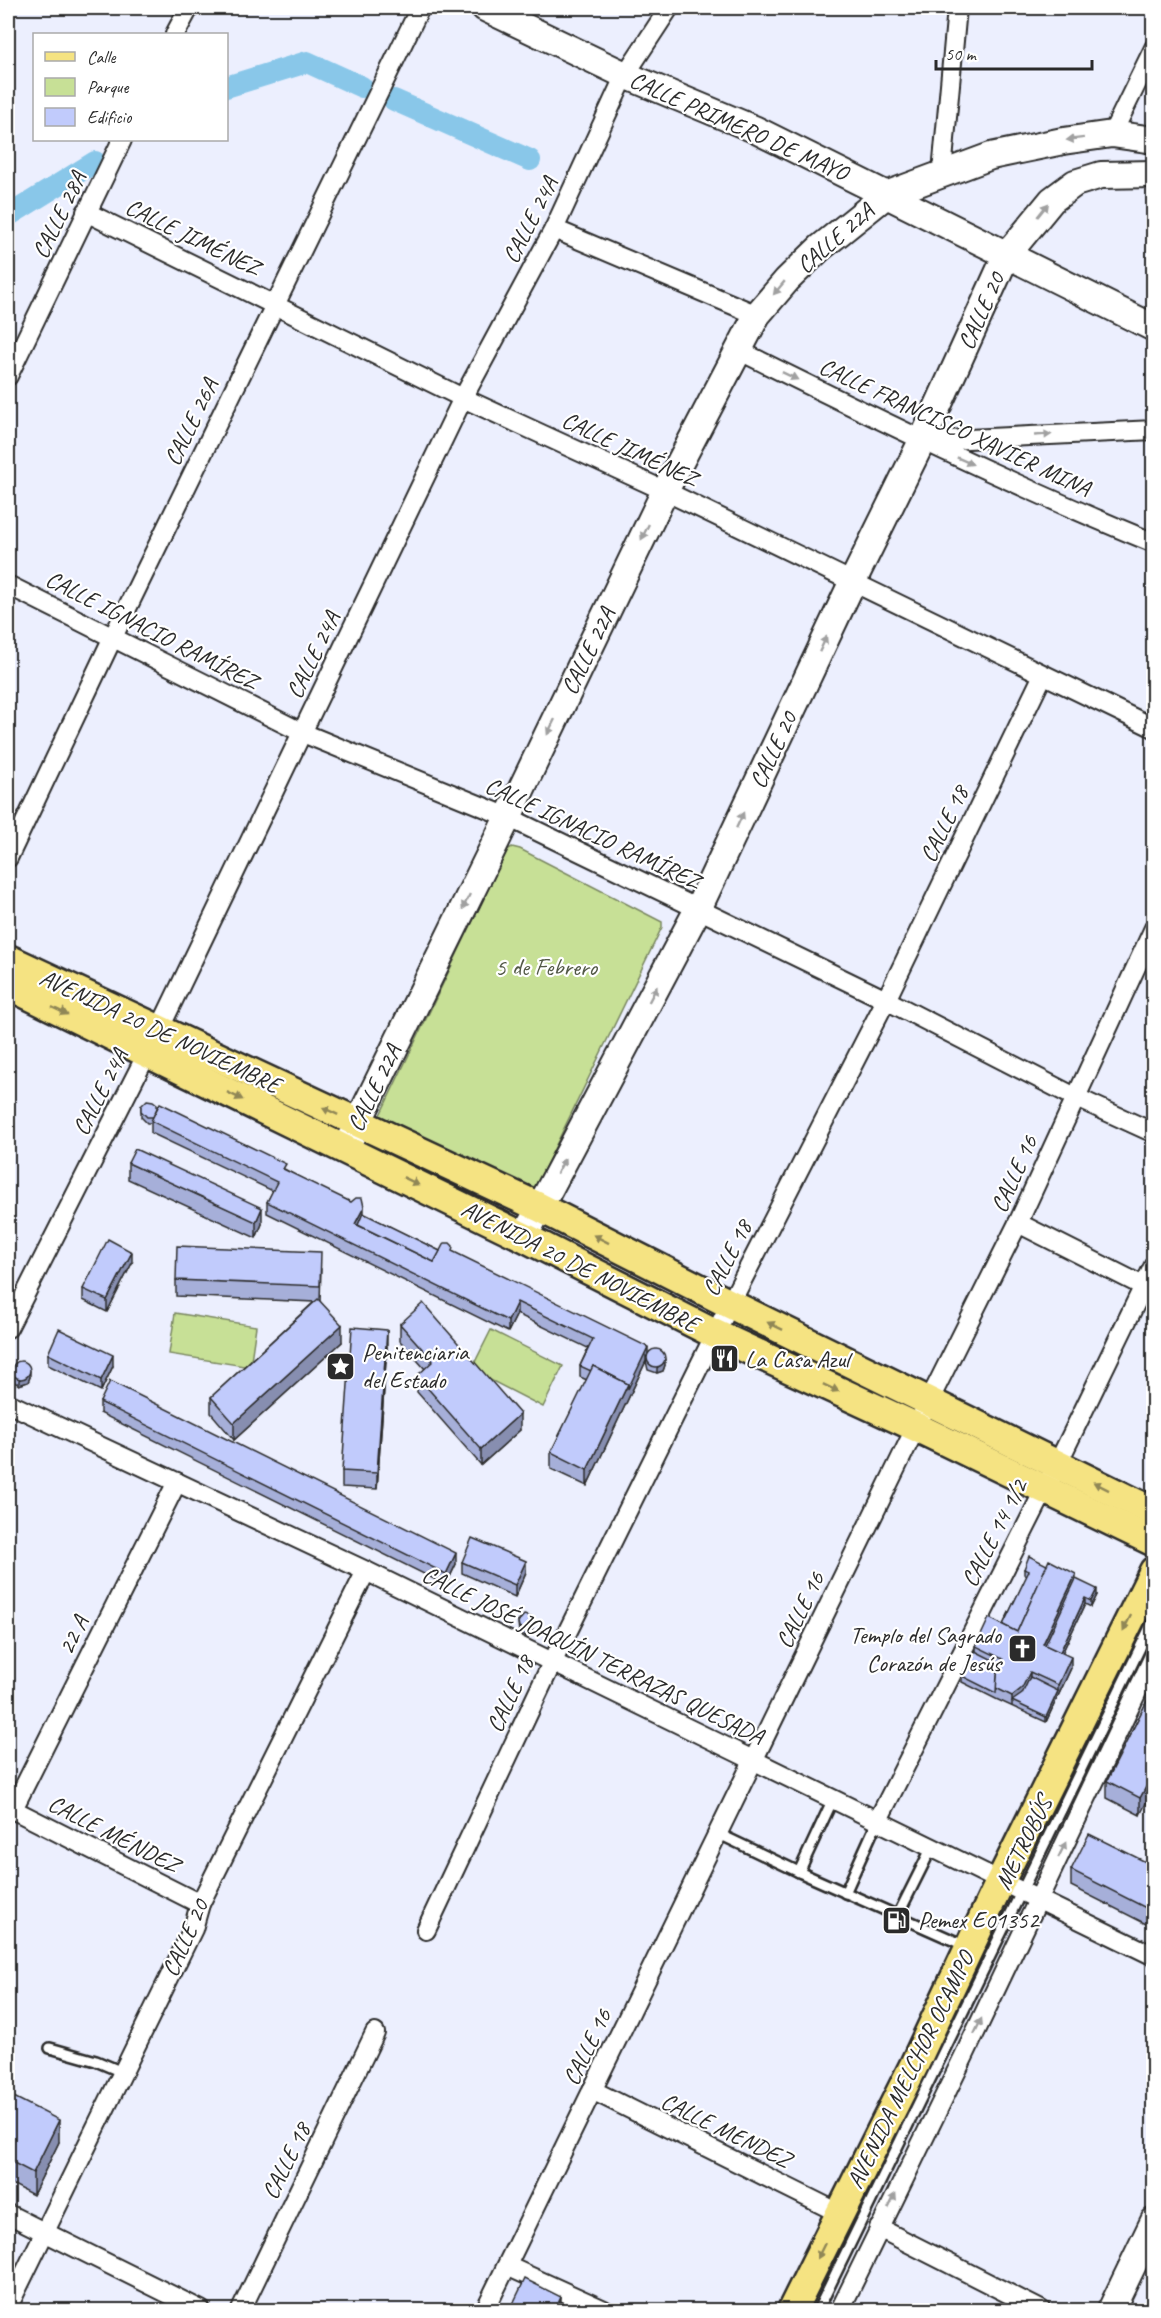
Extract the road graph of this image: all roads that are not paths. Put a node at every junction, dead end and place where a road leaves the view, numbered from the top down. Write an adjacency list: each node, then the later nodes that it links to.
1 (189, 8): 6 (street)
2 (420, 8): 18 (street, CALLE 26A)
3 (485, 8): 8 (main road, CALLE PRIMERO DE MAYO)
4 (669, 8): 8 (street, CALLE 24A)
5 (957, 8): 12 (street)
6 (176, 33)
7 (1154, 48): 9 (street)
8 (625, 75): 14 (main road, CALLE PRIMERO DE MAYO); 16 (street, CALLE 24A)
9 (1112, 134): 10 (main road, CALLE 22A); 12 (main road, CALLE 22A, one-way to 12)
10 (1154, 140)
11 (122, 141): 15 (street, CALLE 28A)
12 (942, 172): 14 (main road, CALLE 22A)
13 (1154, 174): 17 (main road, CALLE 20, one-way to 13)
14 (886, 195): 17 (main road, CALLE PRIMERO DE MAYO); 19 (main road, CALLE 22A, one-way to 19)
15 (86, 212): 18 (street, CALLE JIMÉNEZ); 22 (street, CALLE 28A)
16 (554, 229): 19 (street); 23 (street, CALLE 24A)
17 (1006, 256): 20 (main road, CALLE PRIMERO DE MAYO); 25 (main road, CALLE 20)
18 (276, 304): 23 (street, CALLE JIMÉNEZ); 30 (street, CALLE 26A)
19 (757, 315): 21 (main road, CALLE 22A)
20 (1154, 328)
21 (738, 350): 25 (street, CALLE FRANCISCO XAVIER MINA, one-way to 25); 26 (main road, CALLE 22A)
22 (8, 376)
23 (463, 398): 26 (street, CALLE JIMÉNEZ); 33 (street, CALLE 24A)
24 (1154, 430): 25 (street, one-way to 24)
25 (922, 441): 27 (street, CALLE FRANCISCO XAVIER MINA, one-way to 27); 28 (main road, CALLE 20)
26 (665, 491): 28 (street, CALLE JIMÉNEZ); 34 (main road, CALLE 22A, one-way to 34)
27 (1154, 543)
28 (852, 583): 31 (street, CALLE JIMÉNEZ); 36 (main road, CALLE 20, one-way to 28)
29 (8, 585): 30 (street, CALLE IGNACIO RAMÍREZ)
30 (113, 636): 33 (street, CALLE IGNACIO RAMÍREZ); 35 (street, CALLE 26A)
31 (1043, 675): 32 (street, CALLE JIMÉNEZ); 40 (street, CALLE 18)
32 (1154, 728)
33 (303, 733): 34 (street, CALLE IGNACIO RAMÍREZ); 41 (street, CALLE 24A)
34 (508, 817): 36 (street, CALLE IGNACIO RAMÍREZ); 43 (main road, CALLE 22A, one-way to 43)
35 (8, 858)
36 (698, 909): 40 (street, CALLE IGNACIO RAMÍREZ); 46 (main road, CALLE 20, one-way to 36)
37 (1154, 928): 42 (street, CALLE 16)
38 (8, 959): 41 (main road, AVENIDA 20 DE NOVIEMBRE)
39 (8, 985): 41 (main road, AVENIDA 20 DE NOVIEMBRE, one-way to 41)
40 (886, 1000): 42 (street, CALLE IGNACIO RAMÍREZ); 51 (street, CALLE 18)
41 (153, 1042): 43 (main road, AVENIDA 20 DE NOVIEMBRE, one-way to 41); 45 (main road, AVENIDA 20 DE NOVIEMBRE, one-way to 45); 52 (street, CALLE 24A)
42 (1075, 1097): 44 (street, CALLE IGNACIO RAMÍREZ); 47 (street, CALLE 16)
43 (357, 1123): 45 (main road, CALLE 22A); 46 (main road, AVENIDA 20 DE NOVIEMBRE)
44 (1154, 1133)
45 (345, 1149): 48 (main road, AVENIDA 20 DE NOVIEMBRE, one-way to 48)
46 (539, 1207): 48 (main road, CALLE 20); 51 (main road, AVENIDA 20 DE NOVIEMBRE, one-way to 46)
47 (1018, 1223): 50 (street); 54 (street, CALLE 16)
48 (524, 1237): 53 (main road, AVENIDA 20 DE NOVIEMBRE)
49 (1154, 1265): 50 (street, CALLE 14 1/2)
50 (1148, 1289): 57 (street, CALLE 14 1/2)
51 (730, 1304): 53 (street, CALLE 18); 54 (main road, AVENIDA 20 DE NOVIEMBRE, one-way to 51)
52 (8, 1328)
53 (715, 1334): 56 (main road, AVENIDA 20 DE NOVIEMBRE, one-way to 56); 66 (street, CALLE 18)
54 (929, 1401): 56 (street, CALLE 16); 57 (main road, AVENIDA 20 DE NOVIEMBRE)
55 (8, 1404): 58 (street, CALLE JOSÉ JOAQUÍN TERRAZAS QUESADA)
56 (916, 1427): 59 (main road, AVENIDA 20 DE NOVIEMBRE); 67 (street, CALLE 16)
57 (1058, 1463): 59 (street, CALLE 14 1/2); 60 (main road, AVENIDA 20 DE NOVIEMBRE, one-way to 57)
58 (177, 1482): 62 (street, CALLE JOSÉ JOAQUÍN TERRAZAS QUESADA); 69 (street, 22 A)
59 (1044, 1488): 61 (main road, AVENIDA 20 DE NOVIEMBRE); 70 (street, CALLE 14 1/2)
60 (1154, 1512)
61 (1154, 1542)
62 (366, 1571): 66 (street, CALLE JOSÉ JOAQUÍN TERRAZAS QUESADA); 77 (street, CALLE 20)
63 (1154, 1571): 74 (main road, AVENIDA MELCHOR OCAMPO, one-way to 74)
64 (1154, 1619): 74 (lane, METROBÚS)
65 (1154, 1656): 76 (street, AVENIDA MELCHOR OCAMPO, one-way to 65)
66 (552, 1663): 67 (street, CALLE JOSÉ JOAQUÍN TERRAZAS QUESADA); 79 (street, CALLE 18)
67 (754, 1760): 68 (street, CALLE JOSÉ JOAQUÍN TERRAZAS QUESADA); 71 (street, CALLE 16)
68 (833, 1799): 70 (street, CALLE JOSÉ JOAQUÍN TERRAZAS QUESADA); 73 (lane)
69 (10, 1808): 77 (street, CALLE MÉNDEZ)
70 (877, 1822): 72 (street, CALLE JOSÉ JOAQUÍN TERRAZAS QUESADA); 75 (lane)
71 (717, 1833): 73 (lane); 85 (street, CALLE 16)
72 (931, 1849): 74 (street, CALLE JOSÉ JOAQUÍN TERRAZAS QUESADA); 78 (lane)
73 (799, 1872): 75 (lane)
74 (1010, 1887): 76 (street, CALLE JOSÉ JOAQUÍN TERRAZAS QUESADA); 80 (main road, AVENIDA MELCHOR OCAMPO); 98 (lane, METROBÚS)
75 (845, 1893): 78 (lane)
76 (1038, 1899): 81 (street, CALLE JOSÉ JOAQUÍN TERRAZAS QUESADA); 89 (street, AVENIDA MELCHOR OCAMPO, one-way to 76)
77 (200, 1904): 84 (street, CALLE 20)
78 (898, 1915): 80 (lane)
79 (426, 1930)
80 (970, 1948): 86 (main road, AVENIDA MELCHOR OCAMPO)
81 (1154, 1956)
82 (375, 2033): 94 (street, CALLE 18)
83 (50, 2048): 84 (lane)
84 (122, 2072): 90 (street, CALLE 20)
85 (592, 2090): 86 (street, CALLE MENDEZ); 91 (street, CALLE 16)
86 (839, 2213): 97 (main road, AVENIDA MELCHOR OCAMPO, one-way to 97)
87 (8, 2214): 90 (street)
88 (1154, 2221): 101 (main road)
89 (879, 2228): 99 (street, AVENIDA MELCHOR OCAMPO); 100 (street)
90 (44, 2232): 92 (street, CALLE 20); 93 (street)
91 (507, 2266): 95 (street, CALLE 16); 96 (street)
92 (8, 2307)
93 (201, 2310)
94 (241, 2310)
95 (485, 2310)
96 (604, 2310)
97 (792, 2310)
98 (818, 2310)
99 (840, 2310)
100 (1041, 2310)
101 (1111, 2310)

